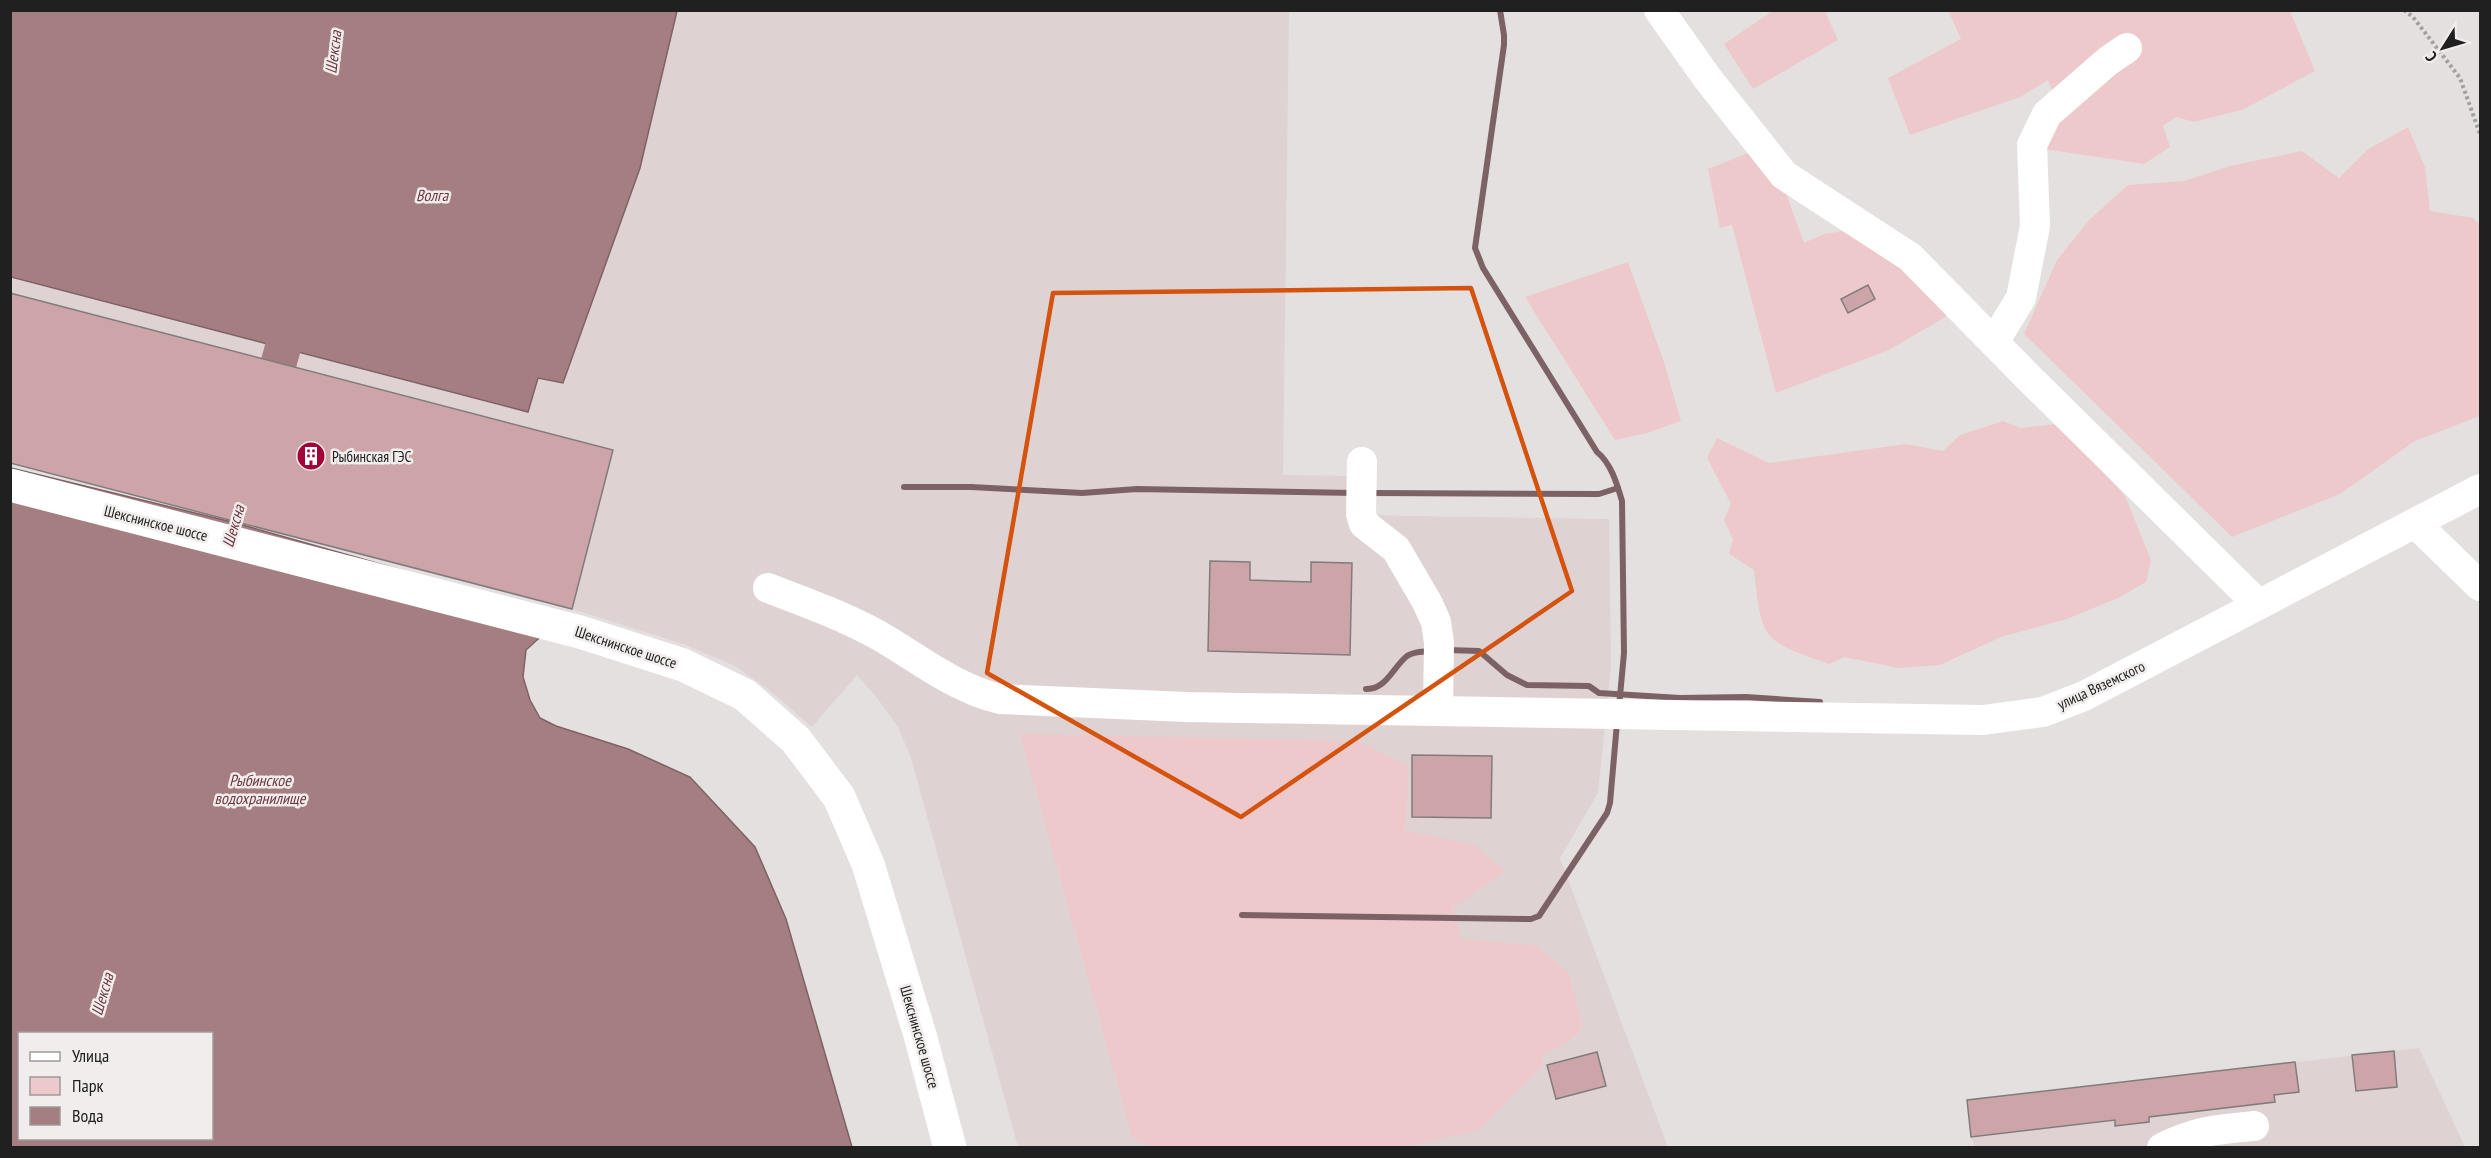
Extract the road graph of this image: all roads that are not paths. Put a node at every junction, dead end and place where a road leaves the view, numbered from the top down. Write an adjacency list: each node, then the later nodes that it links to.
1 (1659, 10): 3 (street)
2 (2127, 48): 3 (street)
3 (1994, 342): 10 (street)
4 (1362, 462): 11 (street)
5 (10, 485): 13 (main road, Шекснинское шоссе)
6 (2481, 489): 7 (street, улица Вяземского)
7 (2415, 523): 8 (street); 10 (street, улица Вяземского)
8 (2481, 586)
9 (768, 588): 11 (street, улица Вяземского)
10 (2258, 604): 11 (street, улица Вяземского)
11 (1438, 711)
12 (2254, 1126): 14 (street)
13 (950, 1148)
14 (2162, 1148)

